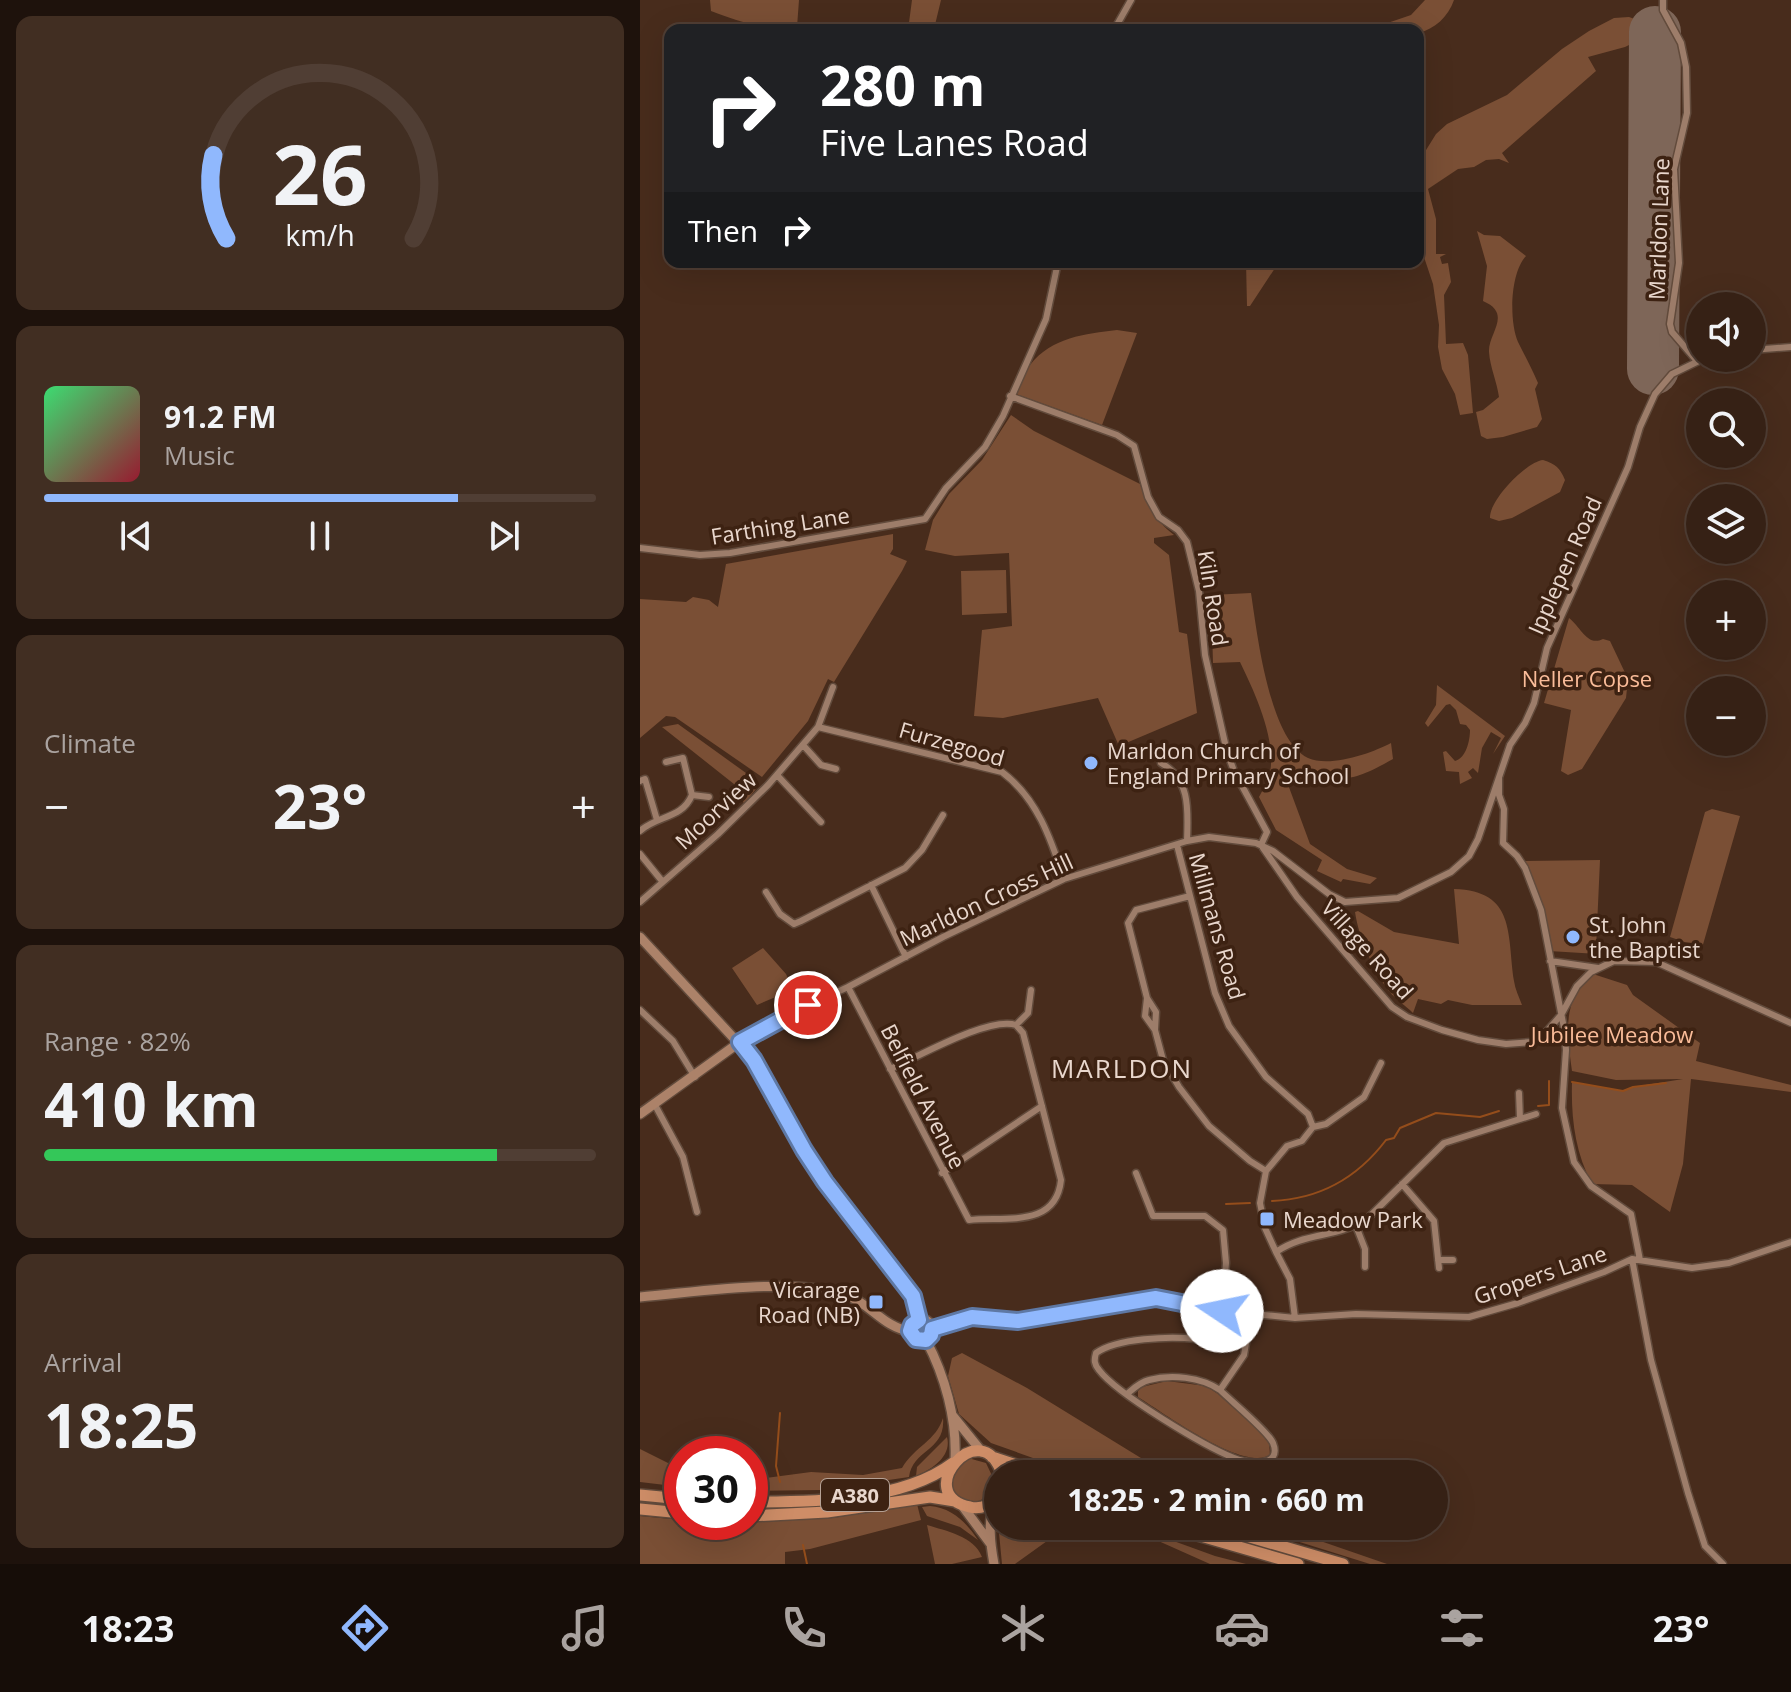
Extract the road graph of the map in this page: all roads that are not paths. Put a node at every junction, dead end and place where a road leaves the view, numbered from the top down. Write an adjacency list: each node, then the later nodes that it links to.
1 (1131, 0): 3 (street)
2 (1663, 0): 6 (street, Marldon Lane)
3 (1117, 24)
4 (1057, 268): 9 (street)
5 (1791, 347): 7 (street)
6 (1686, 348)
7 (1766, 349)
8 (1686, 366): 17 (street, Ipplepen Road)
9 (1010, 396): 10 (street, Farthing Lane); 28 (street, Kiln Road)
10 (640, 548)
11 (833, 687): 12 (street, Moorview)
12 (818, 727): 13 (street, Moorview); 30 (street, Furzegood)
13 (803, 745): 16 (street); 18 (street, Moorview)
14 (666, 762): 20 (street)
15 (1161, 763): 26 (street)
16 (836, 769)
17 (1498, 774): 28 (street, Ipplepen Road); 38 (street)
18 (777, 775): 24 (street, Moorview); 31 (street, Moorview)
19 (640, 781): 23 (street)
20 (692, 795): 21 (street); 23 (street)
21 (709, 797)
22 (943, 815): 32 (street)
23 (657, 820): 25 (street)
24 (821, 822)
25 (640, 831)
26 (1187, 841): 27 (street, Marldon Cross Hill); 28 (street, Marldon Cross Hill)
27 (1177, 845): 30 (street, Marldon Cross Hill); 34 (street, Millmans Road)
28 (1261, 845): 43 (street, Village Road)
29 (640, 854): 31 (street)
30 (1064, 879): 37 (street, Marldon Cross Hill)
31 (662, 881): 35 (street, Moorview)
32 (871, 885): 33 (street); 37 (street)
33 (766, 892)
34 (1190, 896): 56 (street, Millmans Road); 57 (street)
35 (640, 902)
36 (640, 937): 46 (street)
37 (906, 957): 40 (street, Marldon Cross Hill)
38 (1550, 961): 39 (street); 43 (street)
39 (1598, 968): 43 (street, Village Road); 44 (street)
40 (848, 987): 46 (street, Marldon Cross Hill); 48 (street, Belfield Avenue)
41 (1031, 990): 45 (street)
42 (640, 1010): 49 (street)
43 (1561, 1015): 68 (street)
44 (1791, 1023)
45 (1016, 1025): 48 (street); 52 (street)
46 (740, 1042): 49 (street); 74 (street)
47 (1381, 1063): 56 (street)
48 (890, 1069): 58 (street, Belfield Avenue)
49 (695, 1077): 51 (street)
50 (1519, 1093): 55 (street)
51 (655, 1105): 53 (street); 61 (street)
52 (1042, 1106): 58 (street); 58 (street, Belfield Avenue)
53 (640, 1114)
54 (1536, 1114): 55 (street)
55 (1520, 1119): 60 (street)
56 (1313, 1127): 57 (street)
57 (1266, 1171): 64 (street)
58 (942, 1173)
59 (1136, 1173): 70 (street)
60 (1402, 1184): 62 (street); 67 (street)
61 (697, 1212)
62 (1356, 1226): 64 (street); 65 (street)
63 (1791, 1242): 68 (street, Gropers Lane)
64 (1276, 1252): 72 (street)
65 (1354, 1259)
66 (1632, 1259): 68 (street, Gropers Lane); 72 (street, Gropers Lane); 100 (street)
67 (1453, 1260)
68 (1640, 1260)
69 (640, 1297): 76 (street)
70 (1222, 1311): 71 (street); 75 (street)
71 (1251, 1315): 72 (street); 79 (street)
72 (1295, 1318): 73 (street)
73 (1320, 1318)
74 (919, 1320): 75 (street); 76 (street)
75 (932, 1329): 78 (street)
76 (910, 1331): 78 (street)
77 (1196, 1339): 80 (street)
78 (926, 1340): 81 (street)
79 (1220, 1390): 80 (street); 80 (street)
80 (1127, 1394)
81 (953, 1416): 82 (street); 85 (street)
82 (985, 1454): 83 (highway); 84 (highway); 85 (highway)
83 (993, 1460)
84 (1002, 1460)
85 (954, 1461): 88 (highway, A380); 89 (highway)
86 (640, 1495): 87 (highway)
87 (664, 1497)
88 (768, 1501)
89 (958, 1502): 90 (highway); 93 (highway, A380); 96 (street)
90 (984, 1504)
91 (640, 1509): 92 (highway)
92 (664, 1511)
93 (768, 1515)
94 (1215, 1540): 98 (highway)
95 (1260, 1540): 99 (highway)
96 (990, 1543): 97 (street)
97 (994, 1564)
98 (1298, 1564)
99 (1343, 1564)
100 (1723, 1564)

